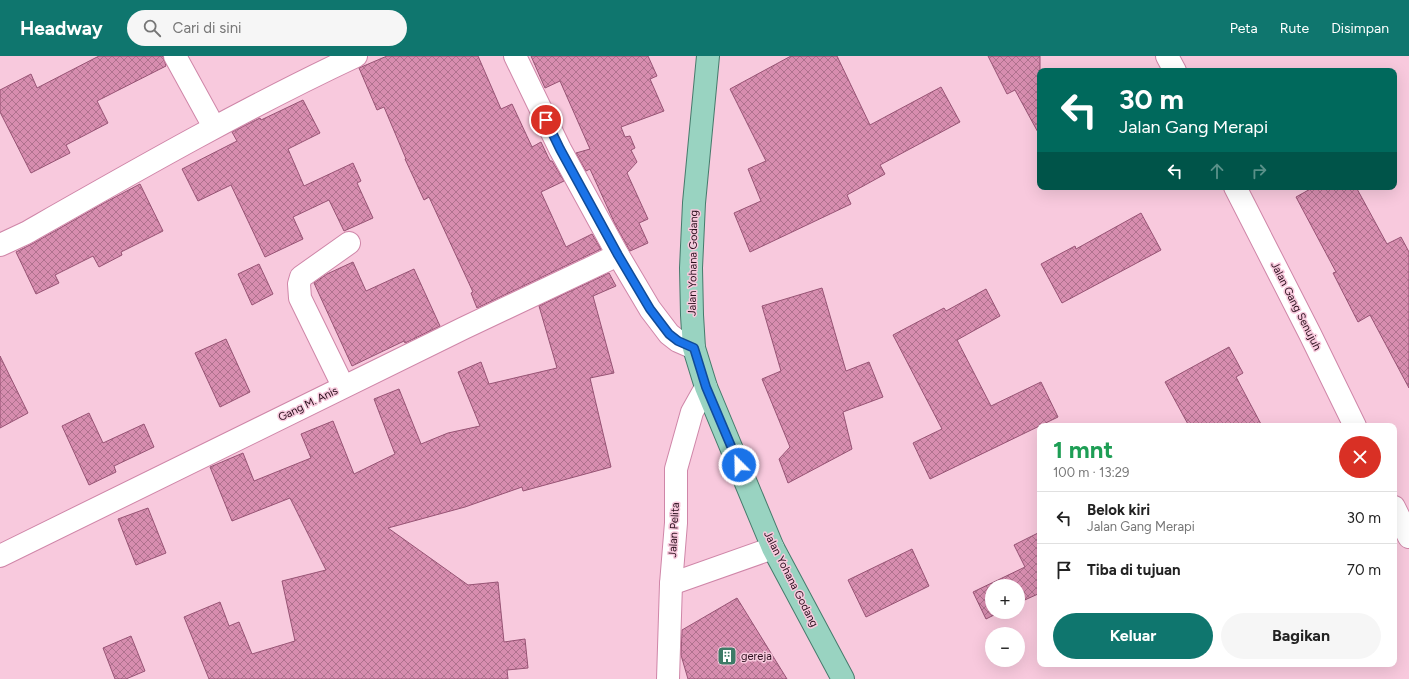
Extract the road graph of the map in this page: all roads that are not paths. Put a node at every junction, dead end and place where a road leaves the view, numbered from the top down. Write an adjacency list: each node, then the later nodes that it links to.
1 (175, 56): 7 (street)
2 (356, 56): 7 (street)
3 (515, 56): 11 (street)
4 (708, 56): 12 (main road, Jalan Yohana Godang)
5 (1167, 56): 6 (street)
6 (1173, 68)
7 (214, 127): 10 (street)
8 (1237, 190): 15 (street, Jalan Gang Senujuh)
9 (349, 243): 13 (street)
10 (0, 245)
11 (618, 255): 12 (street); 13 (street, Gang M. Anis)
12 (694, 348): 14 (main road, Jalan Yohana Godang)
13 (343, 386): 19 (street, Gang M. Anis)
14 (706, 387): 18 (main road, Jalan Yohana Godang); 20 (street, Jalan Pelita)
15 (1354, 423)
16 (1397, 512): 17 (street)
17 (1409, 537)
18 (773, 548): 20 (street); 22 (main road, Jalan Yohana Godang)
19 (0, 556)
20 (671, 584): 21 (street, Jalan Pelita)
21 (668, 679)
22 (843, 679)

